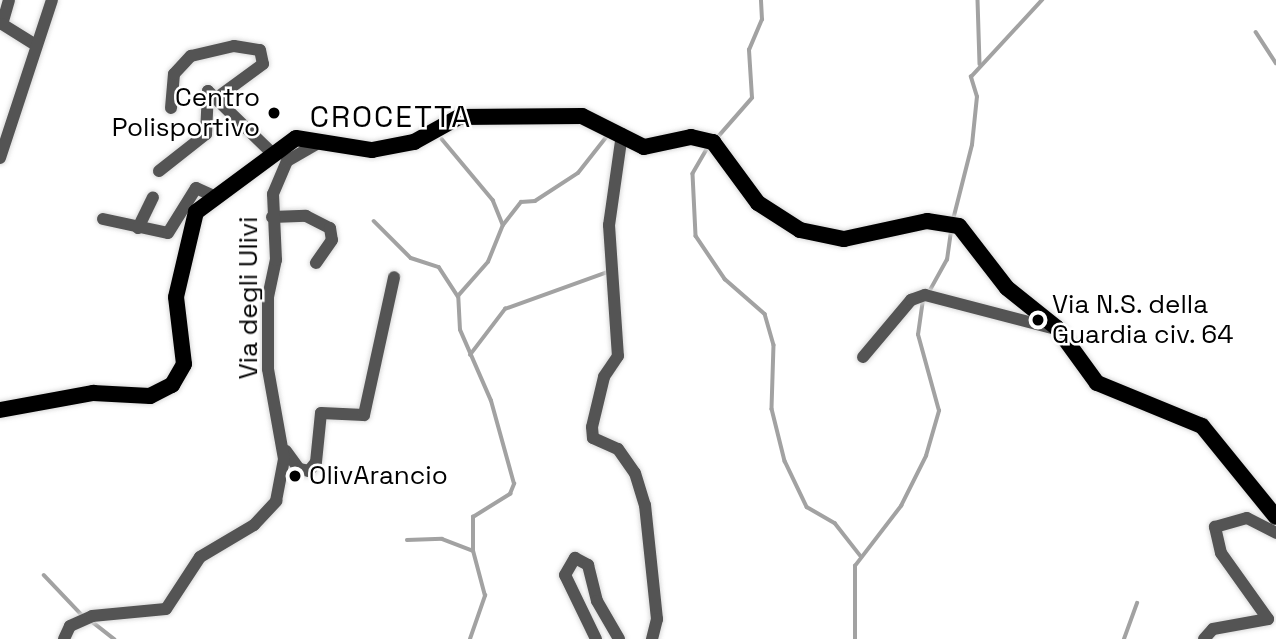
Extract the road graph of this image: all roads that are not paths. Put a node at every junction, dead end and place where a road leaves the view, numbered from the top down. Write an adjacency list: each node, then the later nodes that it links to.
1 (9, 0): 3 (street)
2 (52, 0): 3 (street)
3 (35, 45): 9 (street)
4 (218, 97): 5 (street); 8 (street); 10 (street)
5 (171, 108)
6 (622, 134): 7 (main road); 18 (main road); 27 (street)
7 (325, 140): 8 (main road); 13 (street, Via degli Ulivi)
8 (273, 153): 11 (main road)
9 (0, 158)
10 (159, 171)
11 (212, 195): 15 (street); 20 (main road)
12 (153, 197): 15 (street)
13 (272, 217): 16 (street); 21 (street, Via degli Ulivi)
14 (103, 219): 15 (street)
15 (138, 228)
16 (316, 263)
17 (394, 277): 21 (street)
18 (1059, 330): 19 (street); 22 (main road)
19 (863, 357)
20 (0, 410)
21 (282, 441): 24 (street, Via degli Ulivi)
22 (1276, 517)
23 (1276, 533): 28 (street)
24 (64, 639)
25 (596, 639): 26 (street)
26 (619, 639)
27 (652, 639)
28 (1204, 639)

